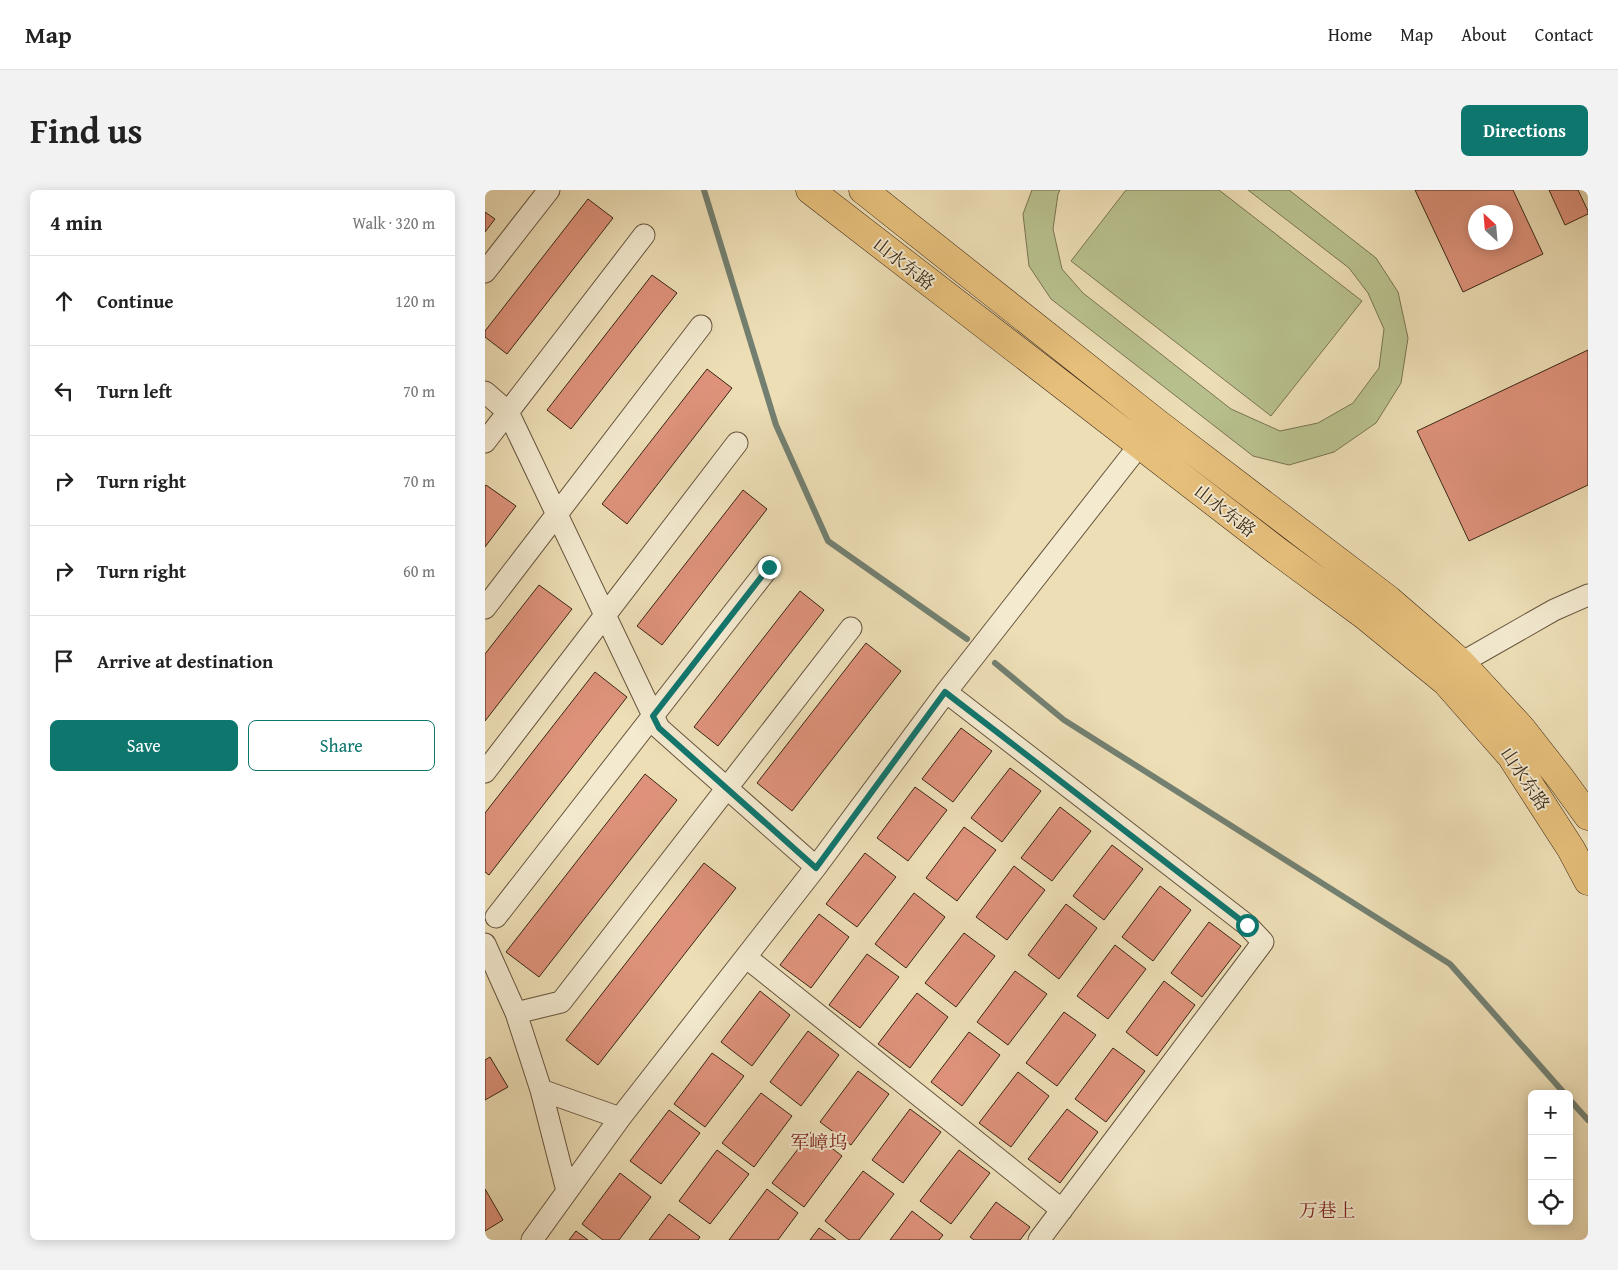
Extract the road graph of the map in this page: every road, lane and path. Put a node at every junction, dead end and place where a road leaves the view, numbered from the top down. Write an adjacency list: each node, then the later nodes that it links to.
1 (549, 190): 5 (street)
2 (810, 190): 12 (highway, 山水东路)
3 (863, 190): 9 (highway, 山水东路)
4 (644, 235): 8 (street)
5 (485, 272)
6 (701, 326): 13 (street)
7 (485, 392): 8 (street)
8 (509, 412): 10 (street); 13 (street)
9 (1157, 424): 12 (street); 19 (highway, 山水东路)
10 (485, 442)
11 (737, 443): 17 (street)
12 (1139, 445): 19 (highway, 山水东路); 20 (street)
13 (557, 514): 16 (street); 17 (street)
14 (769, 567): 21 (street)
15 (1588, 595): 19 (street)
16 (485, 608)
17 (605, 615): 21 (street); 22 (street)
18 (851, 628): 23 (street)
19 (1453, 672): 24 (highway, 山水东路); 26 (highway, 山水东路)
20 (945, 692): 25 (street); 34 (street)
21 (653, 716): 23 (street); 27 (street)
22 (485, 772)
23 (727, 788): 25 (street); 30 (street)
24 (1588, 816)
25 (816, 868): 29 (street)
26 (1588, 881)
27 (497, 917)
28 (485, 944): 30 (street)
29 (747, 958): 32 (street); 34 (street)
30 (516, 1013): 31 (street)
31 (541, 1090): 32 (street); 33 (street)
32 (620, 1118): 33 (street)
33 (567, 1191): 35 (street)
34 (1062, 1210): 36 (street)
35 (532, 1240)
36 (1039, 1240)

